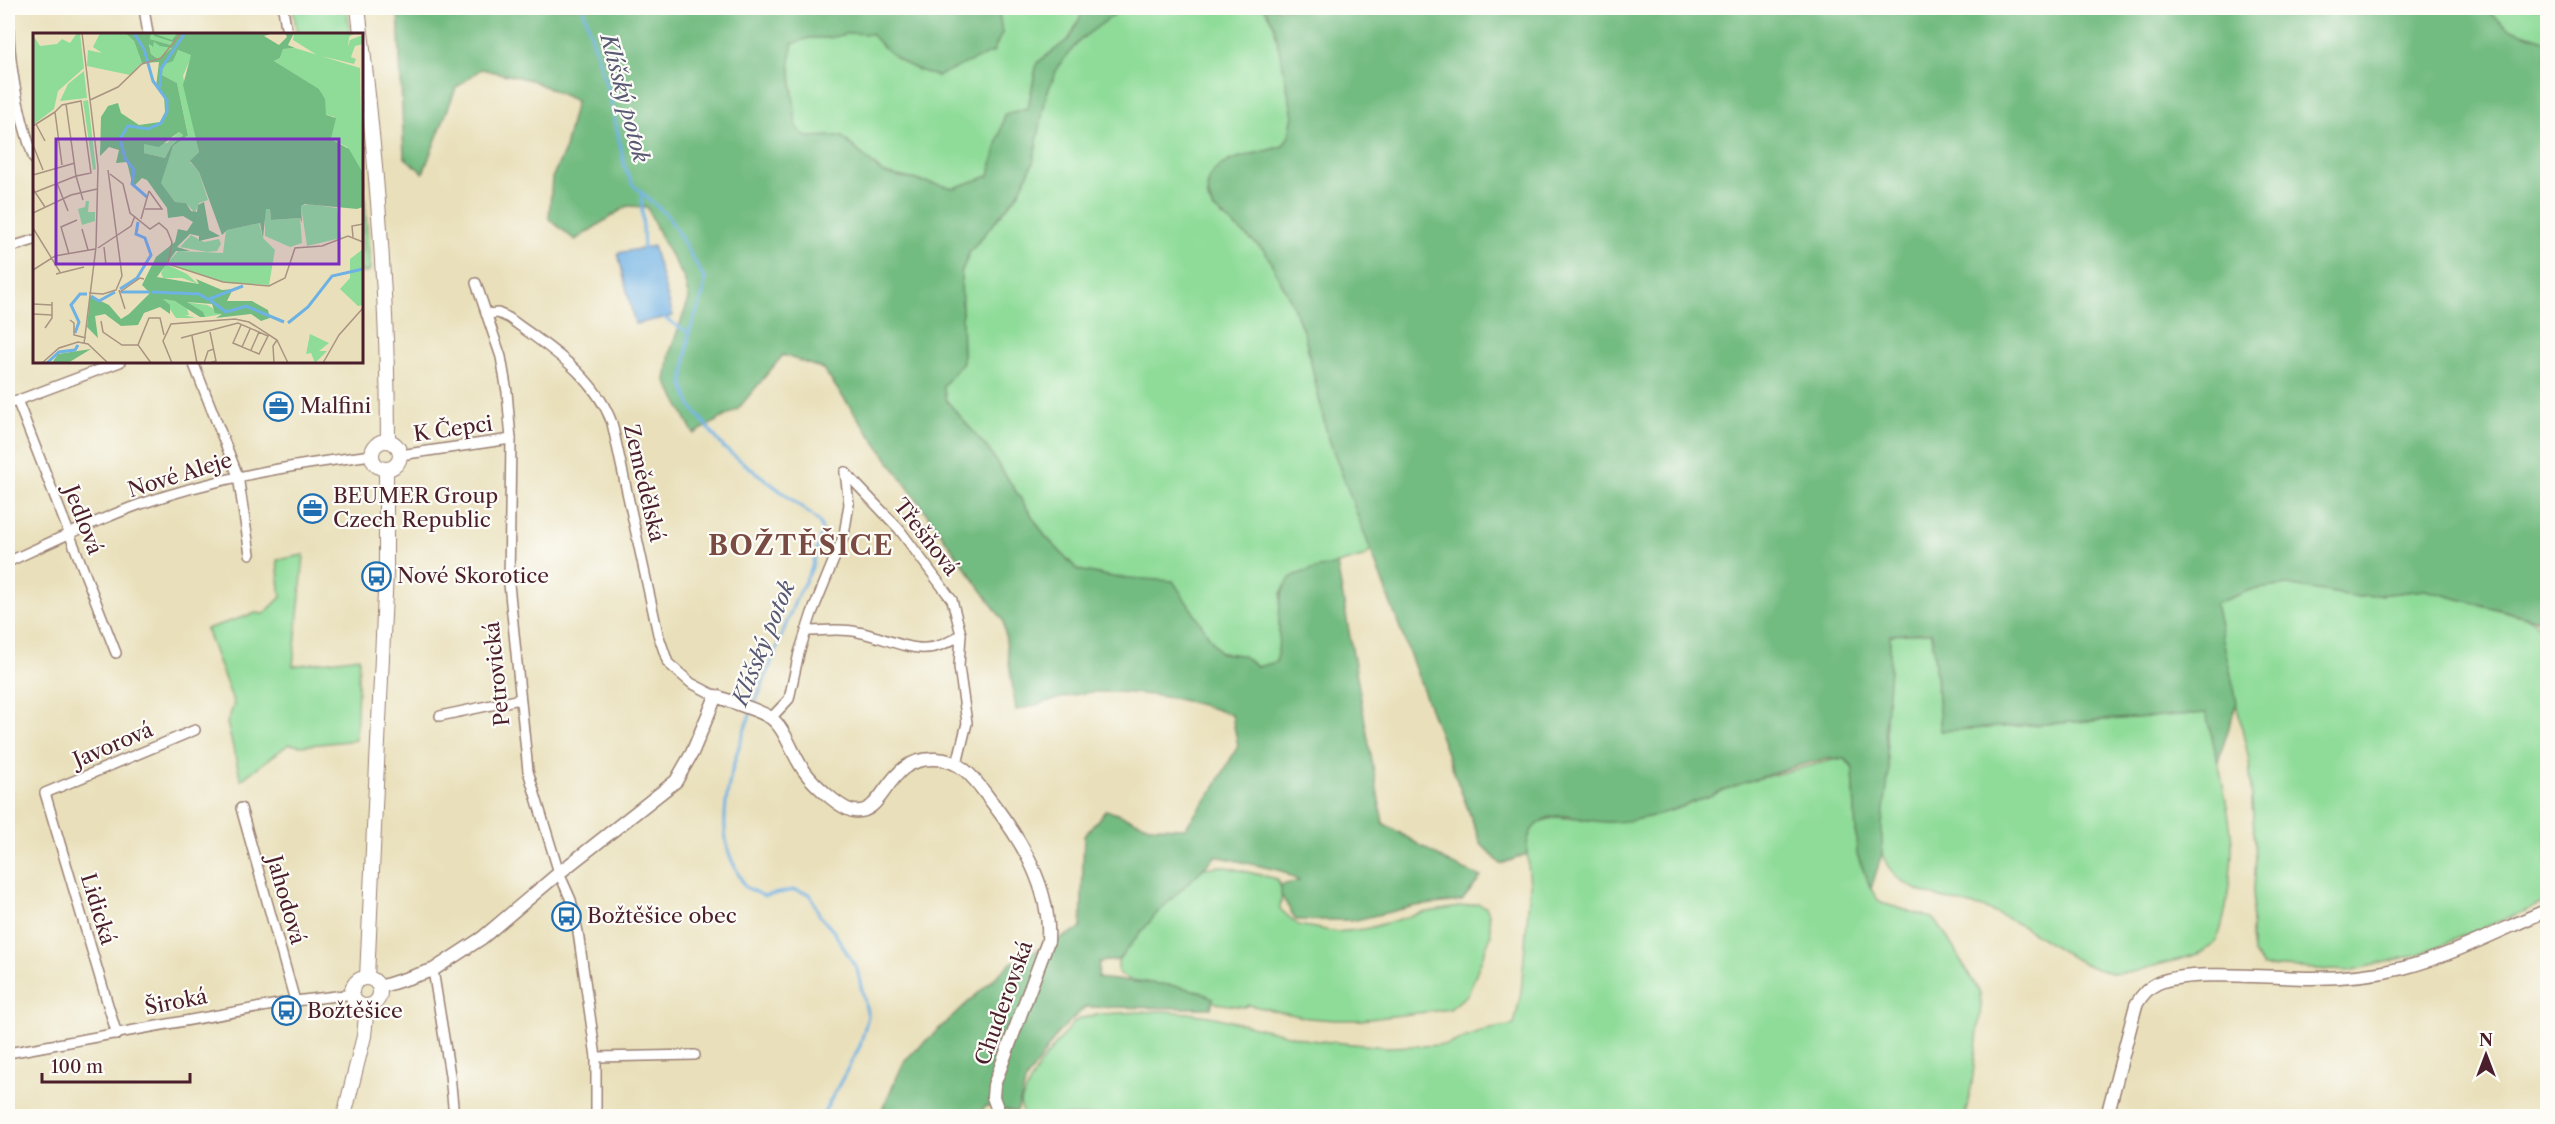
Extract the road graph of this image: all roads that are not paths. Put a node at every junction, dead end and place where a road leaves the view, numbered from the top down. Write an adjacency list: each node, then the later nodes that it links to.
1 (8, 8): 9 (street)
2 (144, 8): 5 (street)
3 (283, 8): 6 (street)
4 (358, 8): 7 (main road)
5 (148, 33)
6 (286, 33)
7 (361, 33)
8 (363, 49): 18 (main road)
9 (33, 156)
10 (33, 240): 11 (street)
11 (8, 248)
12 (476, 283): 13 (street, Petrovická)
13 (486, 314): 17 (street, Petrovická); 29 (street, Zemědělská)
14 (117, 363): 16 (street)
15 (193, 363): 22 (street)
16 (12, 402): 23 (street, Jedlová)
17 (511, 439): 20 (street, K Čepci); 30 (street, Petrovická)
18 (388, 441): 19 (main road); 20 (main road)
19 (372, 454): 21 (main road); 22 (street, Nové Aleje)
20 (400, 454): 21 (main road)
21 (386, 469): 40 (main road)
22 (238, 476): 23 (street, Nové Aleje); 24 (street)
23 (69, 534): 25 (street, Nové Aleje); 28 (street, Jedlová)
24 (250, 554)
25 (8, 562)
26 (806, 631): 27 (street); 27 (street, Třešňová); 32 (street)
27 (961, 634): 34 (street, Třešňová)
28 (116, 653)
29 (716, 696): 32 (street); 37 (street)
30 (520, 699): 31 (street); 37 (street, Petrovická)
31 (440, 716)
32 (771, 718): 34 (street)
33 (195, 730): 35 (street, Javorová)
34 (957, 764): 54 (street, Chuderovská)
35 (45, 793): 45 (street, Lidická)
36 (241, 808): 43 (street, Jahodová)
37 (559, 873): 39 (street); 48 (street, Petrovická)
38 (2547, 910): 55 (street)
39 (433, 970): 41 (street); 51 (street)
40 (367, 977): 41 (main road); 42 (main road)
41 (380, 987): 44 (main road)
42 (353, 994): 43 (street, Široká); 44 (main road)
43 (296, 1001): 45 (street, Široká)
44 (367, 1006): 50 (main road)
45 (117, 1035): 46 (street, Široká)
46 (8, 1053)
47 (695, 1055): 48 (street)
48 (597, 1057): 52 (street, Petrovická)
49 (693, 1115): 53 (street)
50 (344, 1116)
51 (454, 1116)
52 (596, 1116)
53 (680, 1116)
54 (1000, 1116)
55 (2107, 1116)

